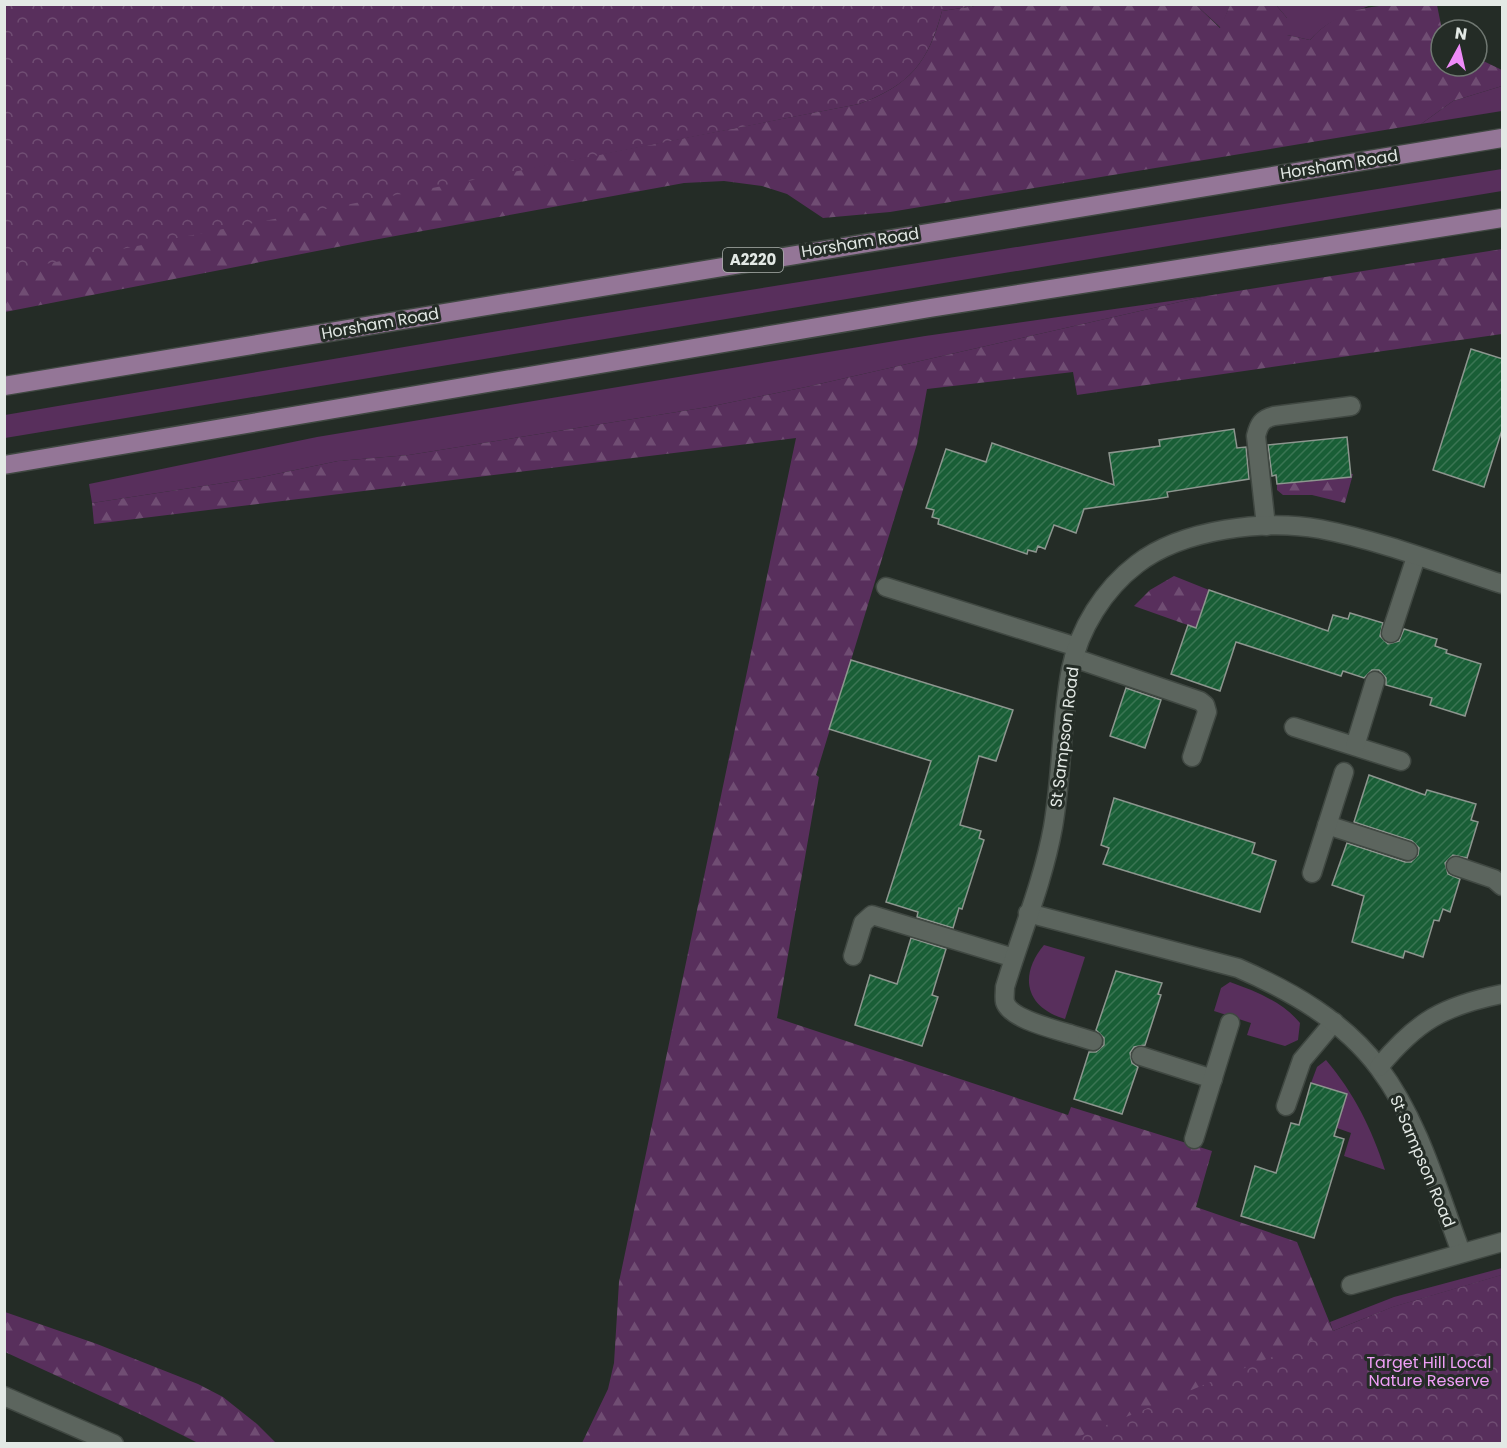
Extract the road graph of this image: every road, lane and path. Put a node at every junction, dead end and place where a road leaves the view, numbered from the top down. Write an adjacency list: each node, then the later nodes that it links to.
1 (1503, 138): 3 (main road, Horsham Road / A2220)
2 (1503, 218): 5 (main road)
3 (4, 386)
4 (1351, 406): 6 (street)
5 (4, 465)
6 (1266, 525): 7 (street, St Sampson Road); 11 (street, St Sampson Road)
7 (1416, 557): 8 (street, St Sampson Road); 10 (street)
8 (1503, 584)
9 (886, 587): 11 (street)
10 (1391, 633)
11 (1076, 653): 15 (street); 23 (street, St Sampson Road)
12 (1375, 681): 14 (street)
13 (1294, 727): 14 (street)
14 (1355, 746): 16 (street)
15 (1192, 757)
16 (1401, 761)
17 (1344, 772): 18 (street)
18 (1327, 825): 19 (street); 21 (street)
19 (1408, 851)
20 (1456, 866): 22 (street)
21 (1312, 873)
22 (1503, 886)
23 (1028, 913): 25 (street, St Sampson Road); 27 (street, St Sampson Road)
24 (853, 956): 25 (street)
25 (1014, 958): 29 (street, St Sampson Road)
26 (1503, 994): 31 (street)
27 (1334, 1022): 31 (street, St Sampson Road); 33 (street)
28 (1230, 1023): 32 (street)
29 (1093, 1041)
30 (1141, 1056): 32 (street)
31 (1379, 1067): 36 (street, St Sampson Road)
32 (1213, 1079): 34 (street)
33 (1286, 1106)
34 (1194, 1139)
35 (1503, 1242): 36 (street)
36 (1461, 1252): 37 (street)
37 (1351, 1285)
38 (4, 1396): 39 (street)
39 (114, 1443)

